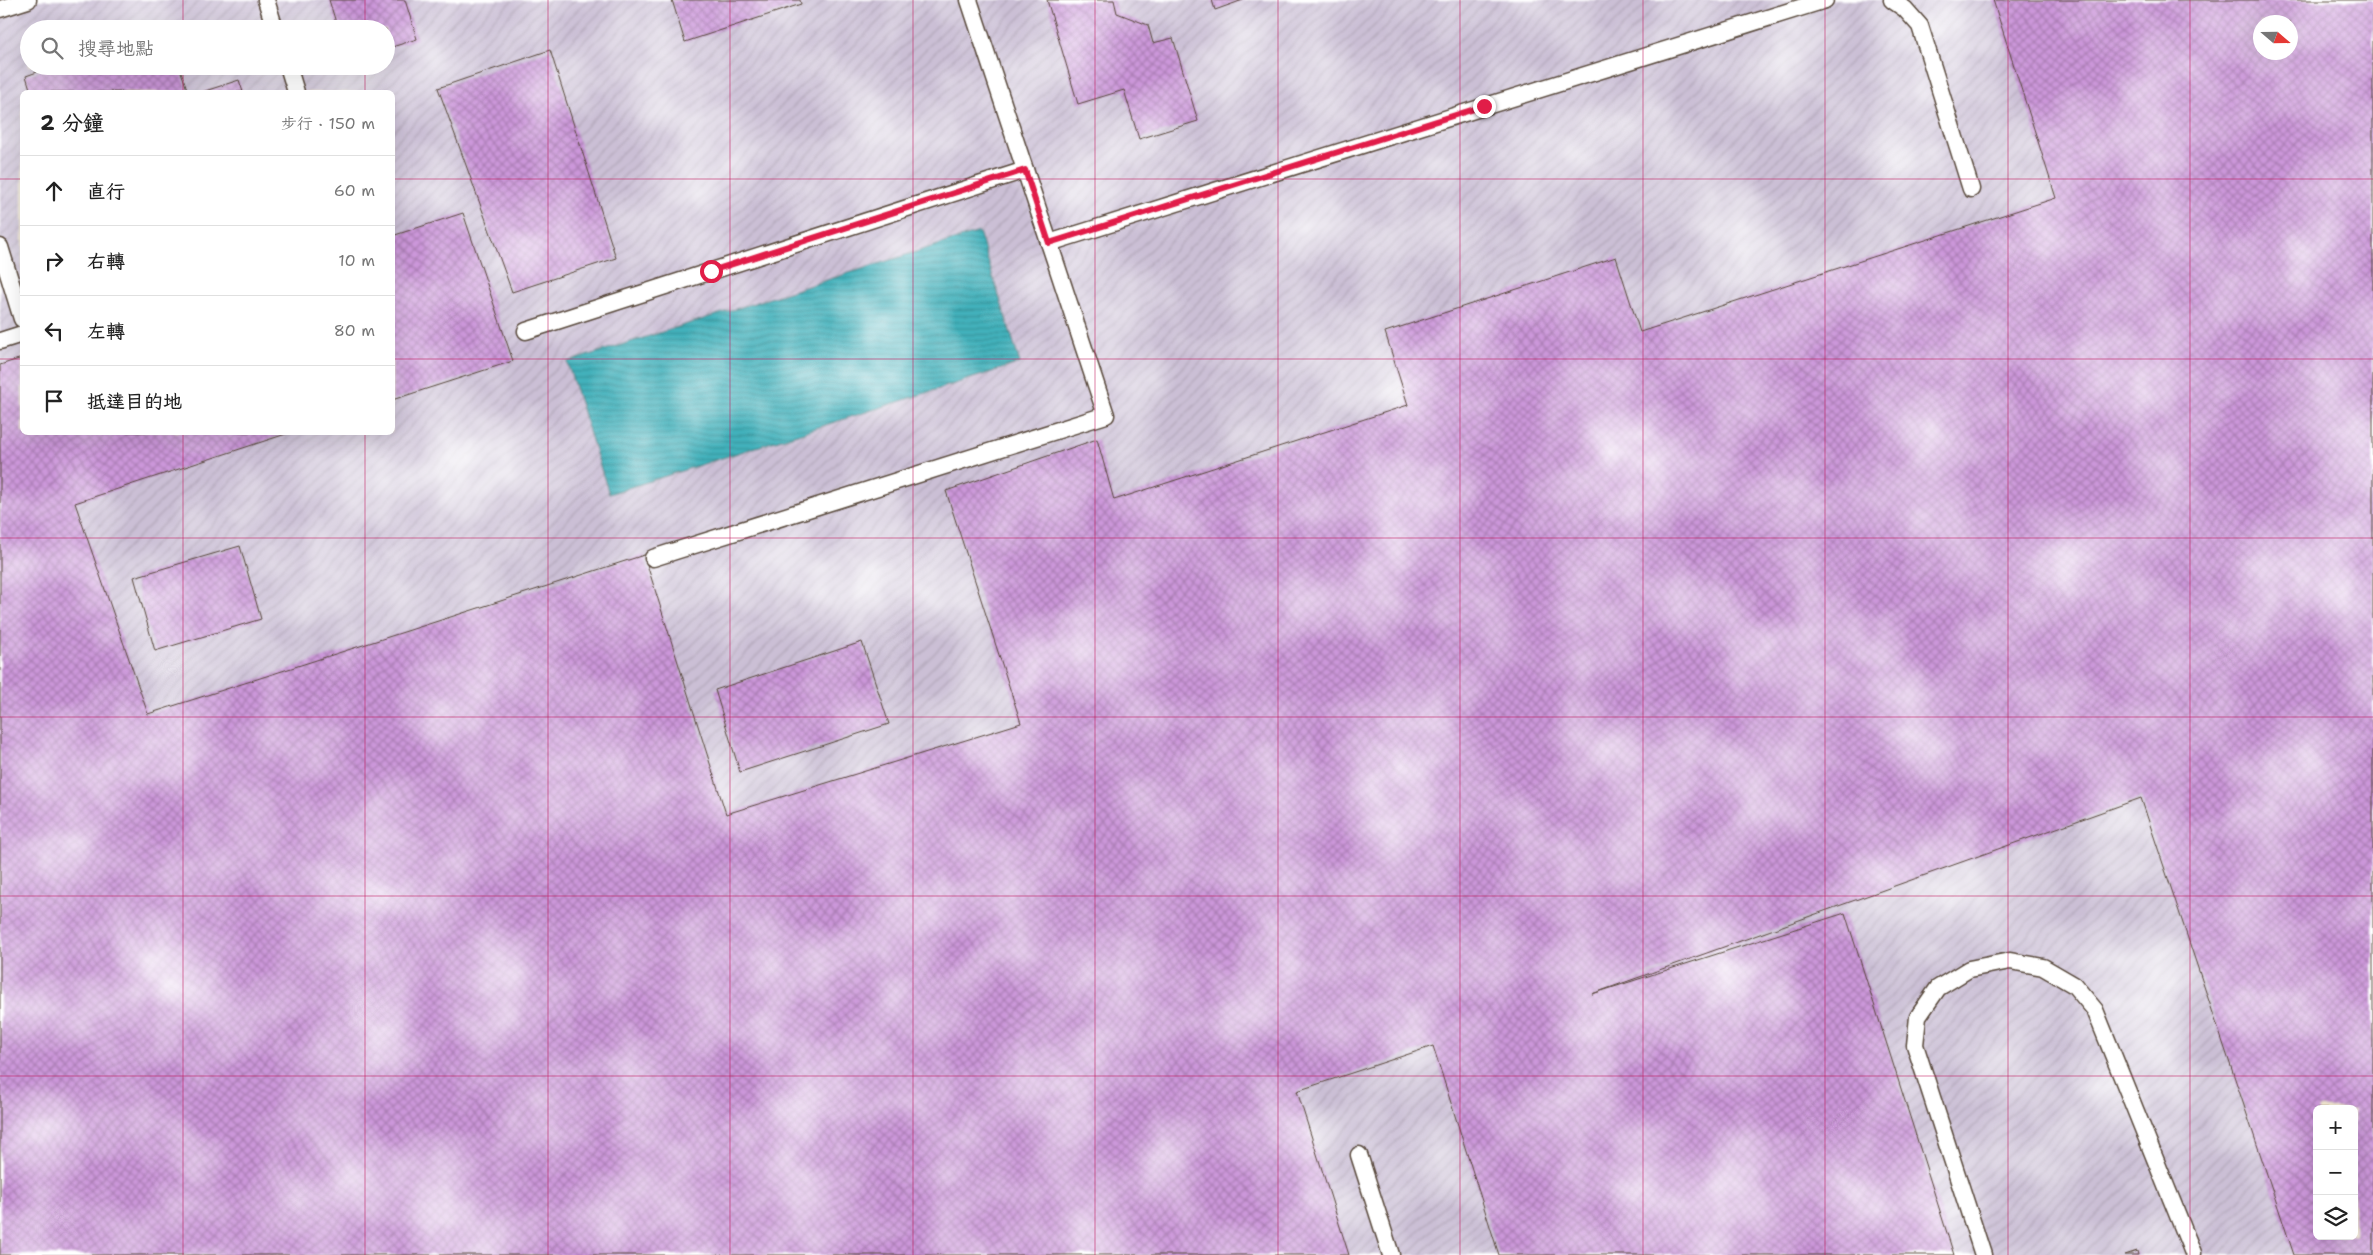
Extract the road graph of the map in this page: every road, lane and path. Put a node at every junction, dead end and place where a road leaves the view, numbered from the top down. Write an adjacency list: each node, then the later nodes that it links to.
1 (28, 0): 6 (lane)
2 (266, 0): 7 (lane)
3 (969, 0): 10 (lane)
4 (1825, 0): 12 (lane)
5 (1892, 0): 11 (lane)
6 (0, 9)
7 (272, 20)
8 (291, 75): 9 (lane)
9 (295, 90)
10 (1025, 170): 12 (lane); 15 (lane)
11 (1971, 189)
12 (1049, 243): 18 (lane)
13 (0, 247): 14 (lane)
14 (20, 312)
15 (526, 331)
16 (20, 335): 17 (lane)
17 (0, 341)
18 (653, 558)
19 (1359, 1156): 21 (lane)
20 (2193, 1253): 22 (lane)
21 (1391, 1255)
22 (1983, 1255)

